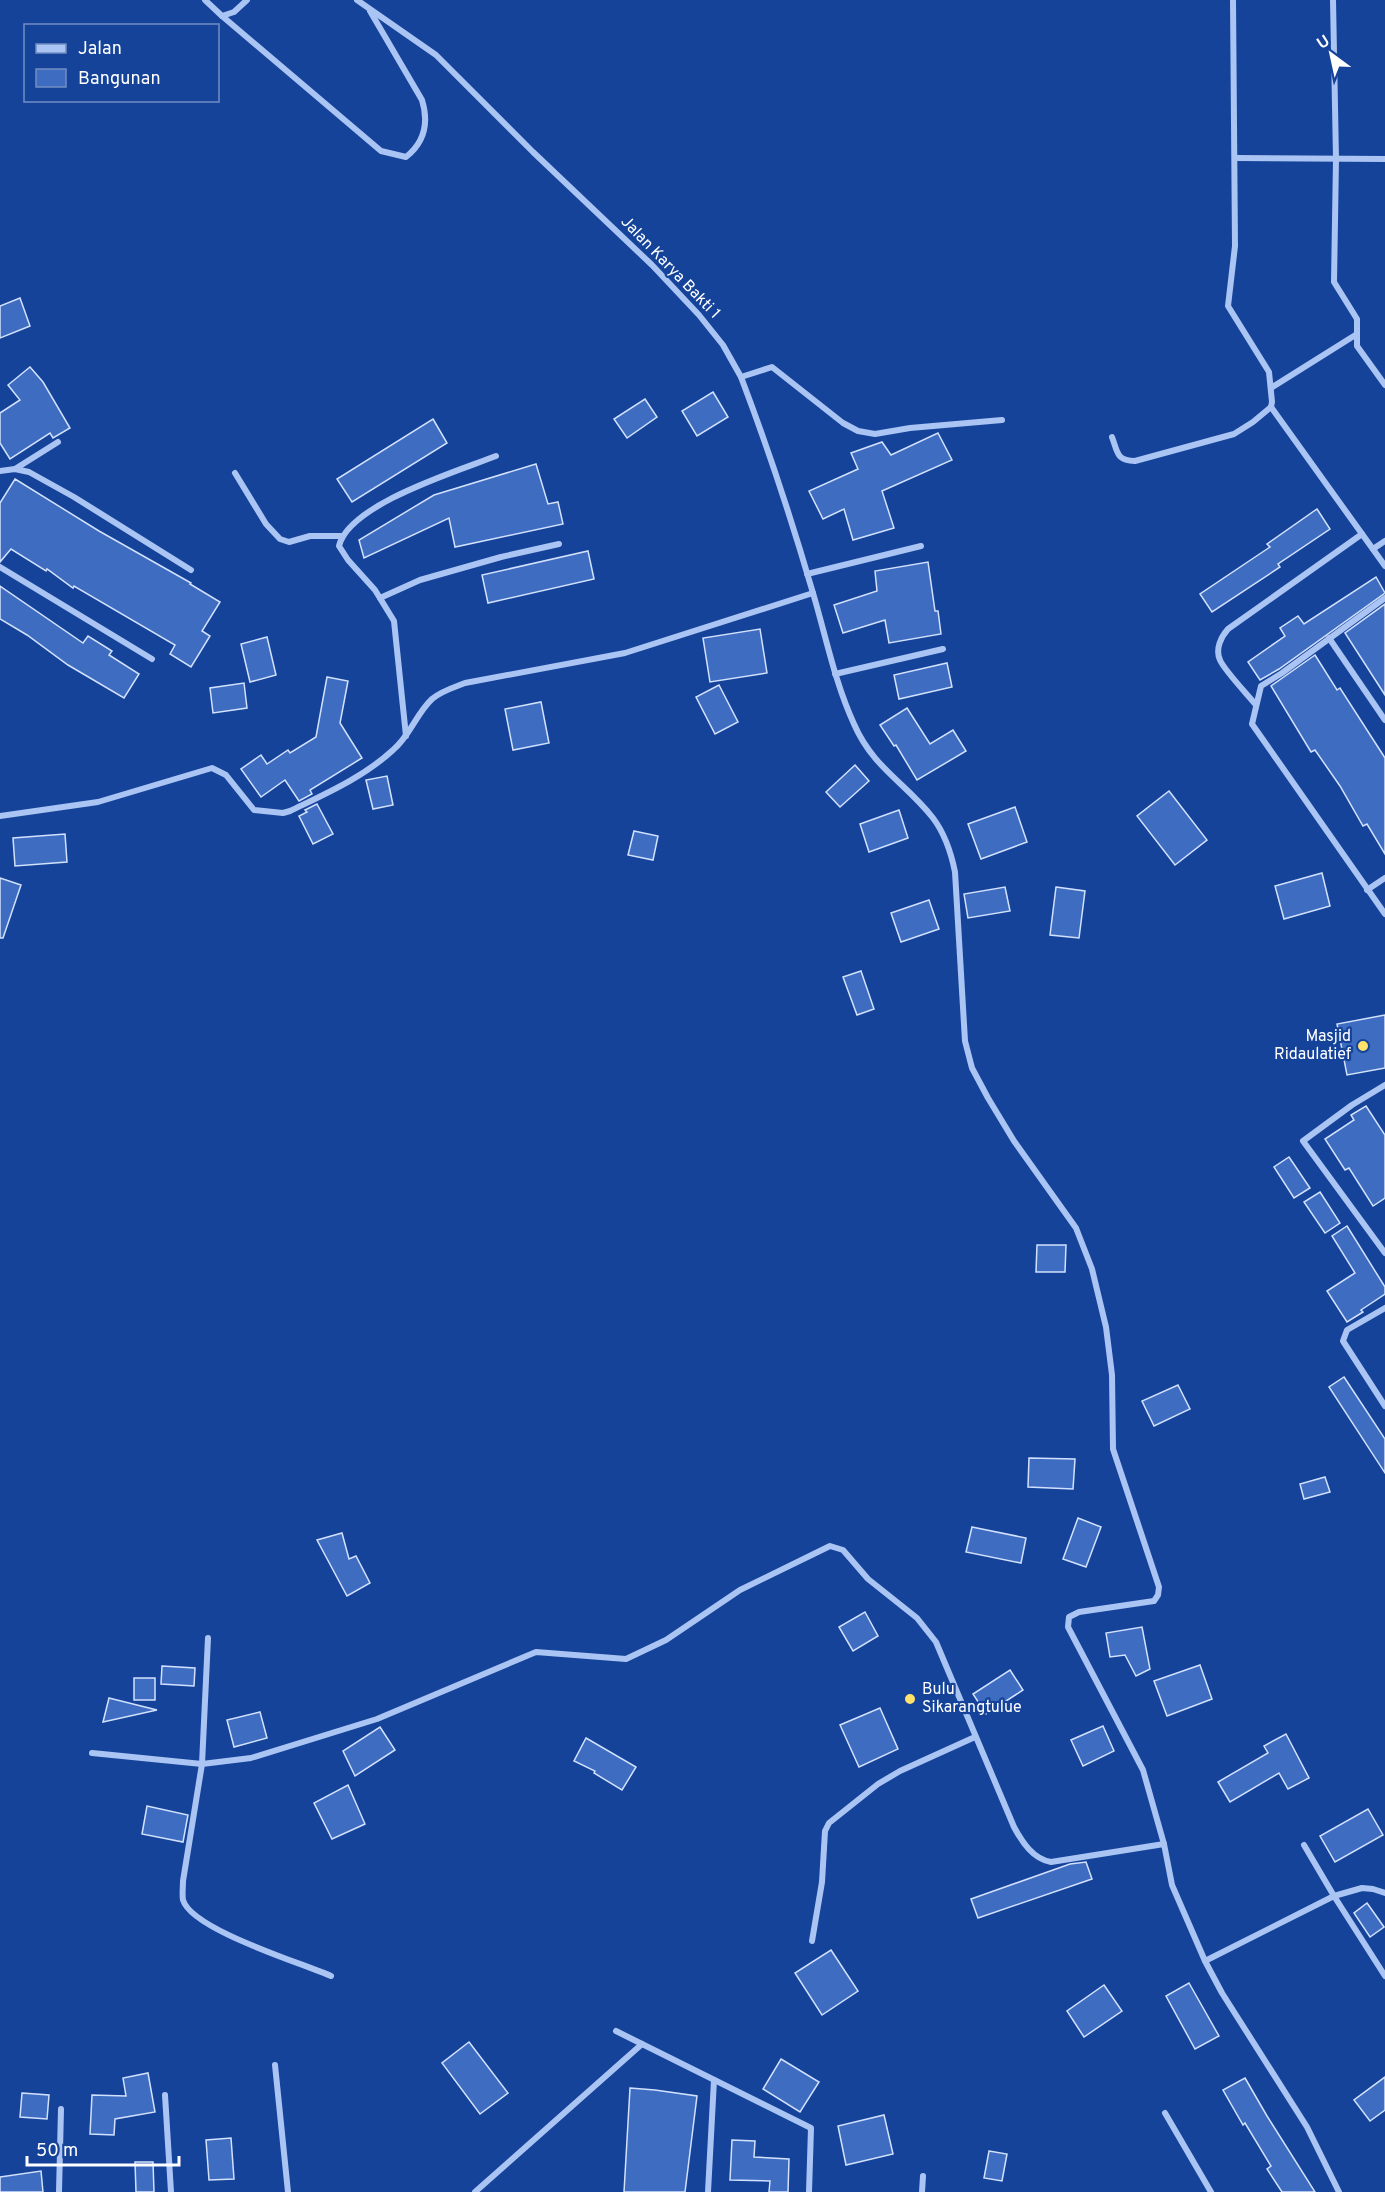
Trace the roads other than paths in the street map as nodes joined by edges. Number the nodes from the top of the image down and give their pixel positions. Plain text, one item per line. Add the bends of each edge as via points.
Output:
1 (204, 0) edge
2 (247, 0) edge
3 (357, 0) edge
4 (1233, 0) edge
5 (1333, 0) edge
6 (369, 10) junction
7 (222, 16) junction
8 (1235, 158) junction
9 (1336, 159) junction
10 (1385, 159) edge
11 (1357, 334) junction
12 (741, 377) junction
13 (1385, 385) edge
14 (1271, 388) junction
15 (1271, 407) junction
16 (1002, 420) dead end
17 (1112, 437) dead end
18 (58, 442) dead end
19 (496, 456) dead end
20 (15, 469) junction
21 (0, 471) edge
22 (235, 472) dead end
23 (1362, 534) junction
24 (342, 536) junction
25 (1385, 541) edge
26 (559, 544) dead end
27 (921, 546) dead end
28 (1373, 549) junction
29 (1385, 566) edge
30 (0, 567) edge
31 (191, 570) dead end
32 (807, 574) junction
33 (813, 593) junction
34 (380, 598) junction
35 (1385, 598) edge
36 (1329, 638) junction
37 (943, 649) dead end
38 (152, 658) dead end
39 (835, 674) junction
40 (1256, 705) junction
41 (1385, 720) edge
42 (406, 736) junction
43 (0, 816) edge
44 (1385, 878) edge
45 (1367, 890) junction
46 (1385, 914) edge
47 (1384, 1087) edge
48 (1385, 1252) edge
49 (1385, 1308) edge
50 (1385, 1406) edge
51 (208, 1638) dead end
52 (975, 1737) junction
53 (92, 1753) dead end
54 (202, 1764) junction
55 (1164, 1844) junction
56 (1304, 1845) dead end
57 (1385, 1893) edge
58 (1334, 1896) junction
59 (812, 1941) dead end
60 (1205, 1961) junction
61 (331, 1976) dead end
62 (1385, 1976) edge
63 (616, 2031) dead end
64 (642, 2044) junction
65 (275, 2065) dead end
66 (714, 2080) junction
67 (165, 2095) dead end
68 (61, 2109) dead end
69 (1165, 2113) dead end
70 (923, 2176) dead end
71 (59, 2192) edge
72 (171, 2192) edge
73 (288, 2192) edge
74 (475, 2192) edge
75 (708, 2192) edge
76 (809, 2192) edge
77 (922, 2192) edge
78 (1210, 2192) edge
79 (1339, 2192) edge

1 - 7 street
2 - 7 street via 234,12
3 - 6 street, Jalan Karya Bakti 1
4 - 8 street
5 - 9 street
6 - 7 street via 426,113 422,140 406,157 381,151
6 - 12 street, Jalan Karya Bakti 1 via 435,55 652,265 723,345
8 - 9 street
8 - 14 street via 1235,246 1228,306 1269,372
9 - 10 street
9 - 11 street via 1334,282 1357,319
11 - 13 street via 1357,346
11 - 14 street
12 - 16 street via 772,367 843,423 875,434
12 - 32 street, Jalan Karya Bakti 1
14 - 15 street
15 - 17 street via 1234,434 1135,461 1119,457
15 - 23 street
18 - 20 street
19 - 24 street via 397,495
20 - 21 street
20 - 31 street via 29,472 74,497
22 - 24 street via 266,524 280,539 289,542 310,536
23 - 28 street
23 - 40 street via 1221,637 1220,659
24 - 34 street via 339,546
25 - 28 street
26 - 34 street via 420,580
27 - 32 street
28 - 29 street
30 - 38 street
32 - 33 street, Jalan Karya Bakti 1
33 - 39 street, Jalan Karya Bakti 1
33 - 42 street via 626,653 465,682 434,697
34 - 42 street via 394,621
35 - 36 street
36 - 40 street via 1261,686
36 - 41 street
37 - 39 street
39 - 55 street, Jalan Karya Bakti 1 via 854,726 871,756 932,817 945,837 955,872 965,1041 972,1068 1014,1141 1076,1228 1092,1269 1106,1327 1113,1449 1160,1587 1154,1601 1079,1612 1069,1617 1068,1627 1143,1770
40 - 45 street via 1252,724
42 - 43 street via 382,760 329,792 283,813 254,810 226,775 212,768 98,802
44 - 45 street
45 - 46 street
47 - 48 street via 1303,1141
49 - 50 street via 1347,1330 1343,1341
51 - 54 street
52 - 54 street via 943,1656 925,1627 868,1579 843,1550 830,1546 740,1590 666,1640 626,1659 536,1652 378,1719 250,1758
52 - 55 street via 1014,1827 1038,1858 1051,1862
52 - 59 street via 900,1771 829,1823
53 - 54 street
54 - 61 street via 183,1900 201,1920 260,1950
55 - 60 street via 1172,1885
56 - 58 street
57 - 58 street via 1362,1888
58 - 60 street
58 - 62 street
60 - 79 street via 1306,2127
63 - 64 street
64 - 66 street
64 - 74 street
65 - 73 street
66 - 75 street
66 - 76 street via 811,2128
67 - 72 street
68 - 71 street
69 - 78 street
70 - 77 street

